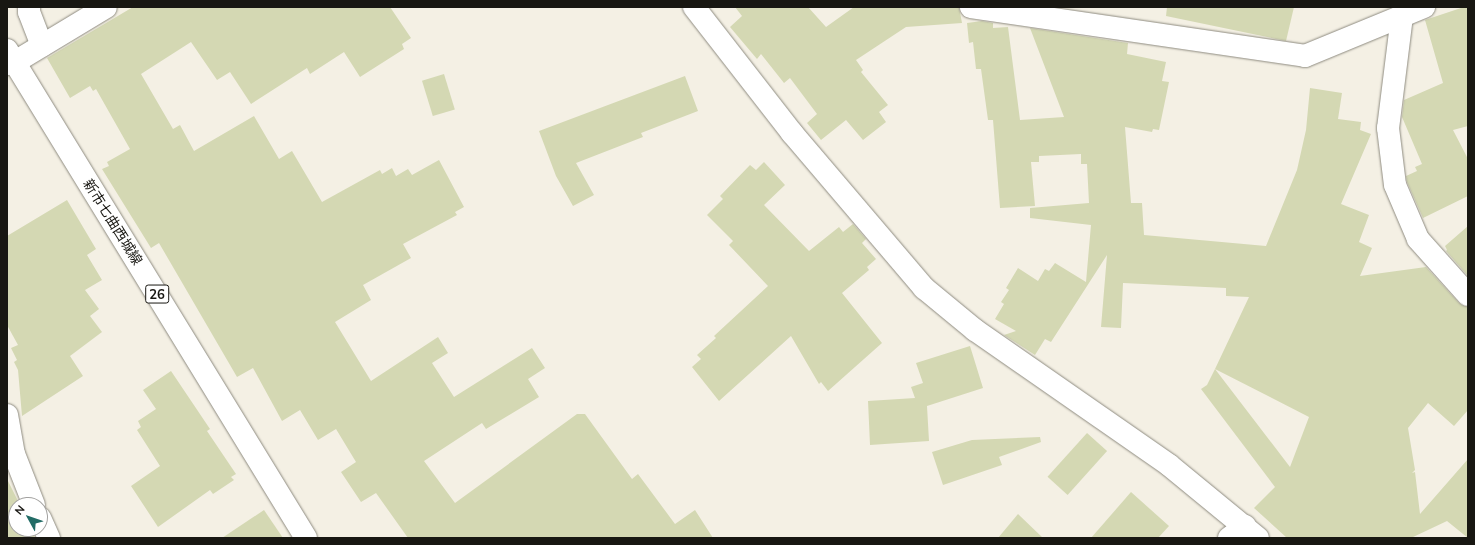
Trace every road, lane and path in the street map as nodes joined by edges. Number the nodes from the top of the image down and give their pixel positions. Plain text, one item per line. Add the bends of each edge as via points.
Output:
1 (29, 7) edge
2 (106, 7) edge
3 (694, 7) edge
4 (971, 7) edge
5 (1424, 7) edge
6 (1402, 16) junction
7 (42, 46) junction
8 (10, 58) edge
9 (1468, 295) edge
10 (7, 415) edge
11 (31, 497) edge
12 (1244, 534) edge
13 (306, 538) edge

1 - 7 street
2 - 7 street
3 - 12 street via 792,133 924,288 975,330 1169,466
4 - 6 street via 1305,56
5 - 6 street
6 - 9 street via 1388,128 1395,185 1418,239
7 - 8 street
8 - 13 street, 新市七曲西城線 / 26
10 - 11 street via 14,454

